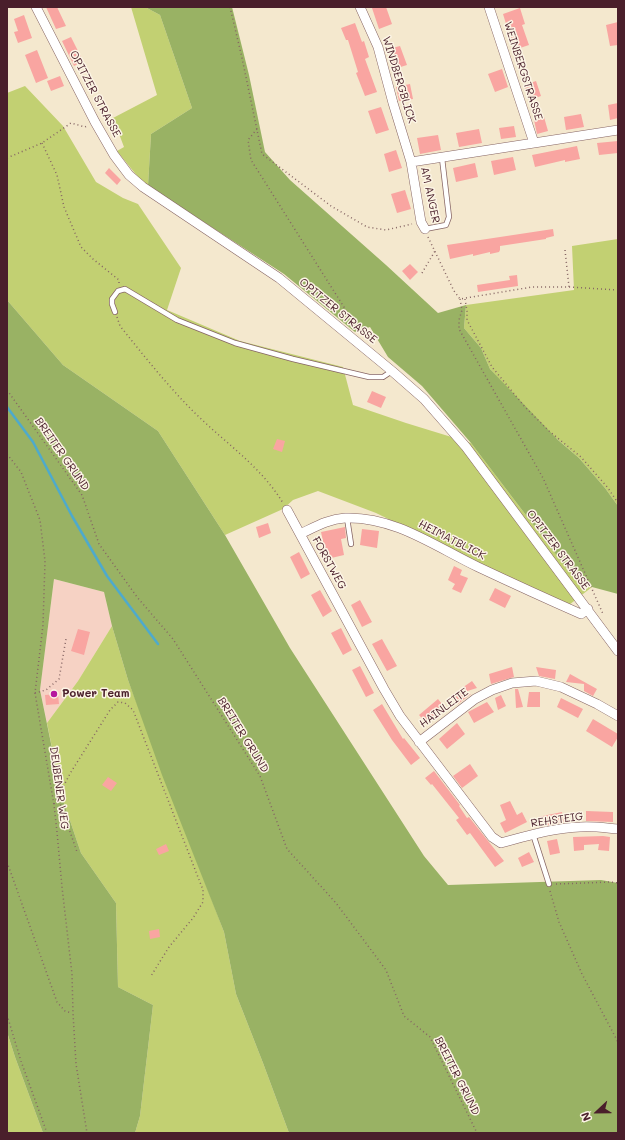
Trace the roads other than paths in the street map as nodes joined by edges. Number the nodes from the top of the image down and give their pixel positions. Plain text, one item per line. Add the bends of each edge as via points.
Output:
1 (36, 7) edge
2 (360, 7) edge
3 (489, 7) edge
4 (618, 130) edge
5 (534, 143) junction
6 (442, 158) junction
7 (411, 162) junction
8 (423, 226) joint
9 (115, 312) road end
10 (392, 371) junction
11 (287, 510) road end
12 (347, 518) junction
13 (300, 534) junction
14 (351, 544) dead end
15 (588, 609) junction
16 (618, 651) edge
17 (618, 716) edge
18 (419, 742) junction
19 (618, 829) edge
20 (533, 834) junction
21 (501, 843) joint
22 (549, 884) road end

1 - 10 street, OPITZER STRASSE via 95,122 129,175 279,278
2 - 7 street, WINDBERGBLICK via 378,47
3 - 5 street, WEINBERGSTRASSE
4 - 5 street, AM ANGER
5 - 6 street, AM ANGER
6 - 7 street, AM ANGER
6 - 8 lane via 450,217 446,225
7 - 8 street, AM ANGER
9 - 10 lane via 112,299 122,289 177,320 235,342 369,377 383,377
10 - 15 street, OPITZER STRASSE via 424,399 466,447
11 - 13 street, FORSTWEG
12 - 13 street, HEIMATBLICK via 324,522
12 - 14 lane
12 - 15 street, HEIMATBLICK via 376,520 410,532 478,567 581,614
13 - 18 street, FORSTWEG via 384,689
15 - 16 street, OPITZER STRASSE
17 - 18 street, HAINLEITE via 561,687 536,681 512,684 475,699
18 - 21 street, FORSTWEG via 492,837
19 - 20 street, REHSTEIG via 582,826
20 - 21 street, REHSTEIG
20 - 22 lane

